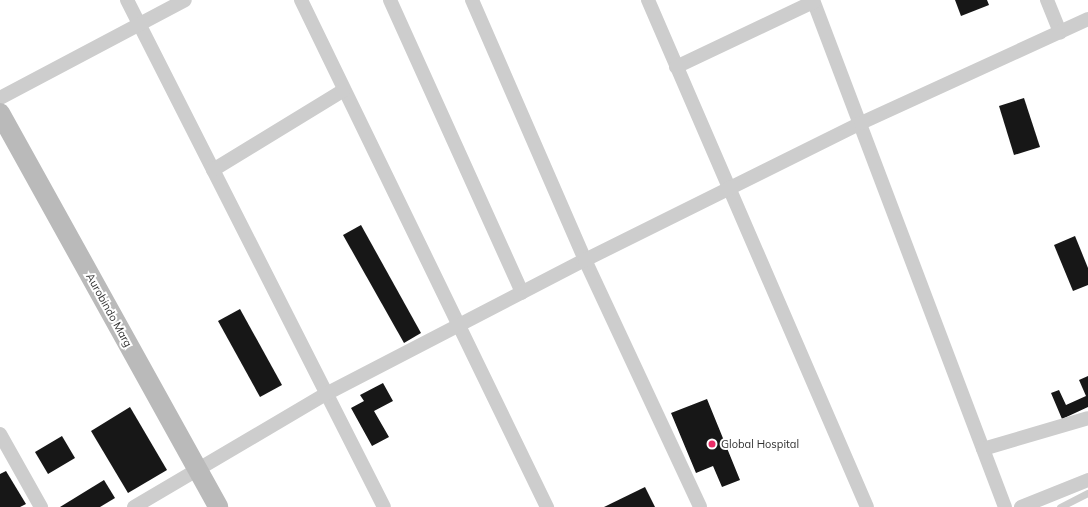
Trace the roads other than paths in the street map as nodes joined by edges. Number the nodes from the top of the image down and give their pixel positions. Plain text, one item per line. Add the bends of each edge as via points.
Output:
1 (127, 0) edge
2 (185, 0) edge
3 (301, 0) edge
4 (390, 0) edge
5 (648, 0) edge
6 (1047, 0) edge
7 (476, 1) edge
8 (813, 1) edge
9 (1088, 19) edge
10 (140, 24) junction
11 (1060, 32) junction
12 (676, 67) junction
13 (344, 90) junction
14 (0, 98) edge
15 (0, 113) edge
16 (861, 123) junction
17 (213, 170) junction
18 (728, 187) junction
19 (585, 260) junction
20 (522, 293) junction
21 (458, 327) junction
22 (326, 394) junction
23 (1088, 418) edge
24 (0, 434) edge
25 (983, 449) junction
26 (198, 470) junction
27 (1088, 480) edge
28 (1088, 493) edge
29 (41, 507) edge
30 (134, 507) edge
31 (218, 507) edge
32 (384, 507) edge
33 (548, 507) edge
34 (700, 507) edge
35 (867, 507) edge
36 (1005, 507) edge
37 (1021, 507) edge
38 (1060, 507) edge

1 - 10 street
2 - 10 street
3 - 13 street
4 - 20 street
5 - 12 street
6 - 11 street
7 - 19 street
8 - 12 street
8 - 16 street
9 - 11 street
10 - 14 street
10 - 17 street
11 - 16 street
12 - 18 street
13 - 17 street
13 - 21 street
15 - 26 street, Aurobindo Marg
16 - 18 street
16 - 25 street
17 - 22 street
18 - 19 street
18 - 35 street
19 - 20 street
19 - 34 street
20 - 21 street
21 - 22 street
21 - 33 street
22 - 26 street
22 - 32 street
23 - 25 street
24 - 29 street
25 - 36 street
26 - 30 street
26 - 31 street, Aurobindo Marg
27 - 37 street
28 - 38 lane

